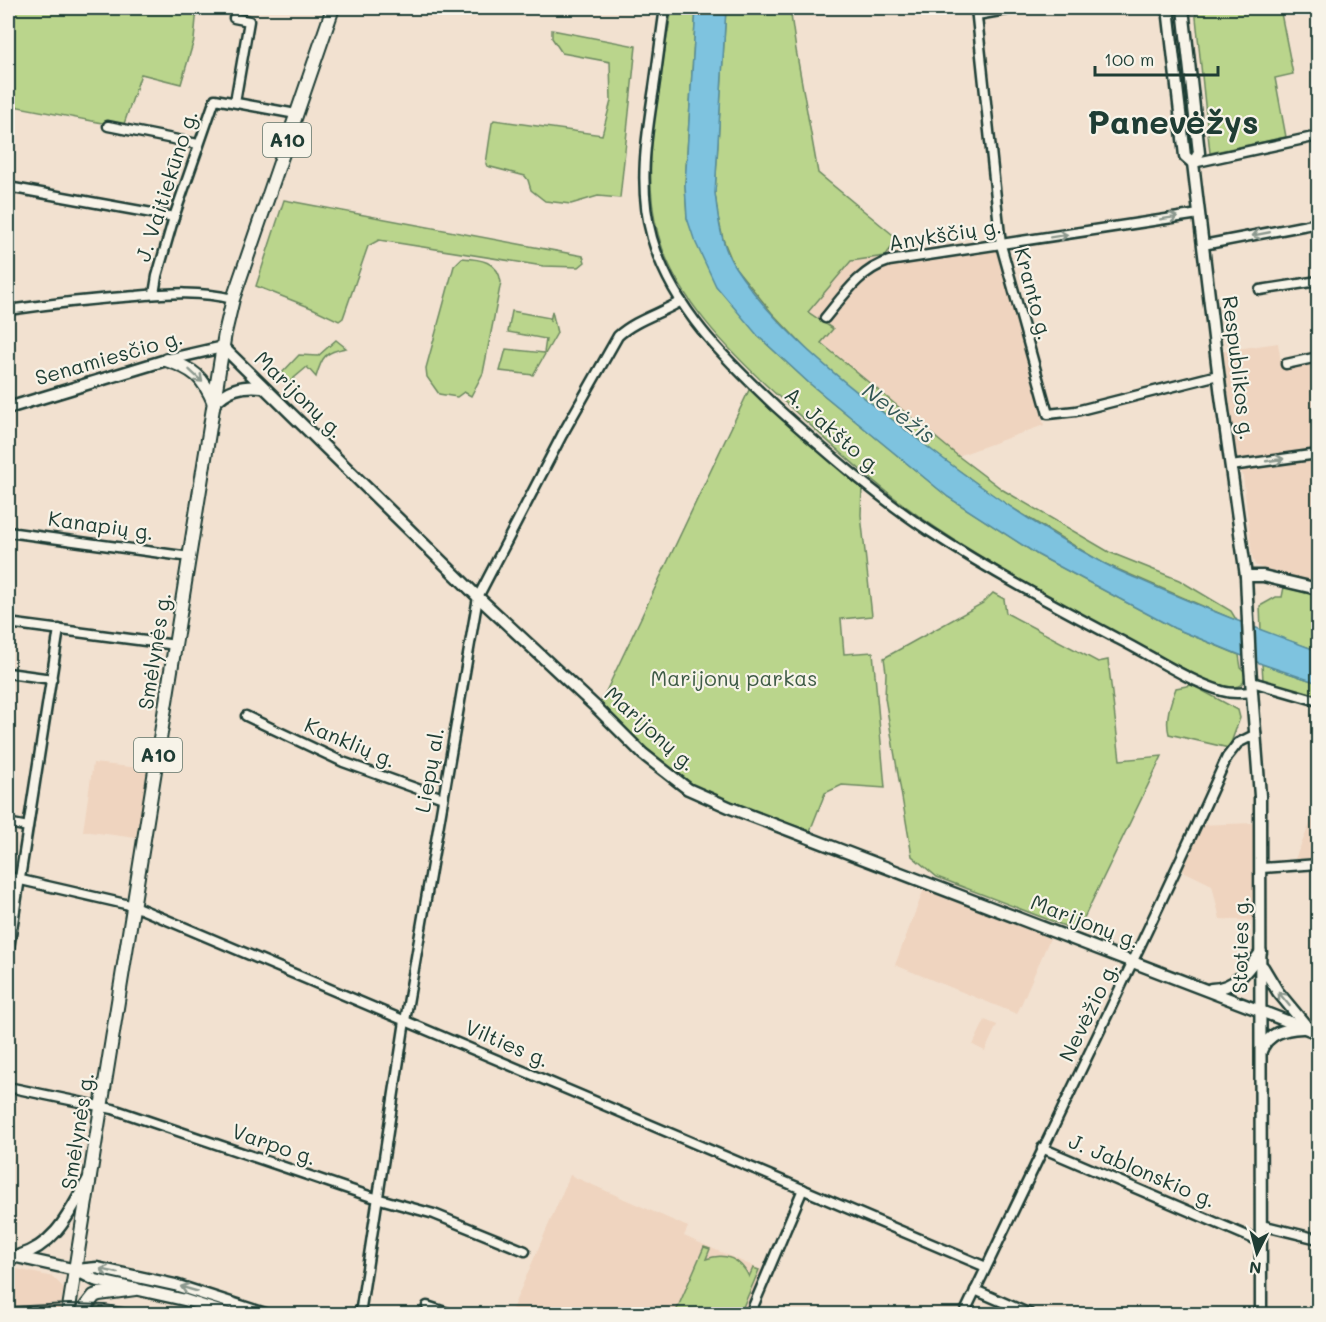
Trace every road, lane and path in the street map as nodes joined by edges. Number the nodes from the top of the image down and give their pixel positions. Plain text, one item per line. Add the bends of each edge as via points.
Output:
1 (333, 8) edge
2 (665, 8) edge
3 (1017, 8) edge
4 (1168, 8) edge
5 (1183, 8) edge
6 (977, 11) edge
7 (234, 18) dead end
8 (235, 102) junction
9 (296, 114) junction
10 (108, 126) dead end
11 (1318, 136) edge
12 (198, 144) junction
13 (1193, 164) junction
14 (8, 187) edge
15 (1199, 214) junction
16 (174, 217) junction
17 (1318, 223) edge
18 (1001, 245) junction
19 (1203, 245) junction
20 (1318, 281) edge
21 (1260, 291) dead end
22 (154, 294) junction
23 (232, 299) junction
24 (681, 301) junction
25 (8, 310) edge
26 (825, 318) dead end
27 (223, 347) junction
28 (1318, 357) edge
29 (166, 360) junction
30 (1286, 364) dead end
31 (1218, 375) junction
32 (262, 387) junction
33 (214, 404) junction
34 (8, 408) edge
35 (1318, 454) edge
36 (1231, 466) junction
37 (8, 532) edge
38 (190, 557) junction
39 (1246, 576) junction
40 (1318, 589) edge
41 (478, 597) junction
42 (8, 623) edge
43 (59, 629) junction
44 (176, 645) junction
45 (8, 673) edge
46 (51, 679) junction
47 (1252, 687) junction
48 (1318, 701) edge
49 (246, 716) dead end
50 (1256, 734) junction
51 (443, 798) junction
52 (8, 823) edge
53 (28, 827) junction
54 (1318, 864) edge
55 (1262, 868) junction
56 (8, 877) edge
57 (20, 879) junction
58 (134, 906) junction
59 (8, 955) edge
60 (1262, 958) junction
61 (1134, 961) junction
62 (1206, 989) junction
63 (1260, 1011) junction
64 (405, 1020) junction
65 (1311, 1031) edge
66 (1260, 1054) junction
67 (8, 1087) edge
68 (102, 1106) junction
69 (1042, 1148) junction
70 (91, 1174) junction
71 (803, 1189) junction
72 (377, 1199) junction
73 (1261, 1225) junction
74 (1318, 1239) edge
75 (1261, 1242) junction
76 (525, 1251) dead end
77 (11, 1256) edge
78 (986, 1267) junction
79 (76, 1270) junction
80 (135, 1289) junction
81 (975, 1290) junction
82 (427, 1306) dead end
83 (68, 1314) edge
84 (80, 1314) edge
85 (229, 1314) edge
86 (265, 1314) edge
87 (360, 1314) edge
88 (451, 1314) edge
89 (750, 1314) edge
90 (964, 1314) edge
91 (1030, 1314) edge
92 (1261, 1314) edge

1 - 9 highway, Smėlynės g. / A10
2 - 24 street, A. Jakšto g. via 645,140 644,188 652,238
3 - 6 street
4 - 13 main road, Respublikos g. via 1185,156
5 - 13 main road, Respublikos g. via 1199,153
6 - 18 street, Kranto g.
7 - 8 street via 249,21
8 - 9 street, J. Vaitiekūno g.
8 - 12 street, J. Vaitiekūno g. via 215,99
9 - 23 highway, Smėlynės g. / A10
10 - 12 street
11 - 13 street
12 - 16 street, J. Vaitiekūno g.
13 - 15 main road, Respublikos g.
14 - 16 street
18 -> 15 street, Anykščių g.
15 - 19 main road, Respublikos g.
16 - 22 street, J. Vaitiekūno g.
17 -> 19 street
18 - 26 street, Anykščių g. via 875,266 853,284
18 - 31 street, Kranto g. via 1048,414 1076,411
19 - 31 main road, Respublikos g.
20 - 21 street
22 - 23 street
22 - 25 street
23 - 27 highway, Smėlynės g. / A10
24 - 41 street, Liepų al. via 618,336
24 - 47 street, A. Jakšto g. via 718,350 752,384 814,441 928,530 1012,582 1198,681 1232,693
27 - 29 main road, Senamiesčio g.
27 - 32 main road, Marijonų g.
27 - 33 highway, Smėlynės g. / A10
28 - 30 street
29 -> 33 highway via 193,371
29 - 34 main road, Senamiesčio g.
31 - 36 main road, Respublikos g.
32 - 33 main road via 238,387
32 - 41 main road, Marijonų g.
33 - 38 highway, Smėlynės g. / A10
36 -> 35 street
36 - 39 main road, Respublikos g.
37 - 38 street, Kanapių g.
38 - 44 highway, Smėlynės g. / A10
39 - 40 main road via 1263,576
39 - 47 main road, Stoties g.
41 - 51 street, Liepų al.
41 - 61 main road, Marijonų g. via 643,754 688,789
42 - 43 street
43 - 44 street
43 - 46 street
44 - 58 highway, Smėlynės g. / A10
45 - 46 street
46 - 53 street
47 - 48 street, A. Jakšto g.
47 - 50 main road, Stoties g.
49 - 51 street, Kanklių g. via 343,762
50 - 55 main road, Stoties g.
50 - 61 street, Nevėžio g. via 1230,752
51 - 64 street, Liepų al.
52 - 53 street
53 - 57 street
54 - 55 street
55 - 60 main road, Stoties g.
56 - 57 street, Vilties g.
57 - 58 street, Vilties g.
57 - 59 street
58 - 64 street, Vilties g.
58 - 68 highway, Smėlynės g. / A10
60 - 62 main road via 1236,982
60 - 63 main road, Stoties g.
65 -> 60 main road via 1278,992
61 - 62 main road, Marijonų g.
61 - 69 street, Nevėžio g.
62 - 63 main road, Marijonų g.
63 - 65 main road, Marijonų g.
63 - 66 main road, Stoties g.
64 - 71 street, Vilties g.
64 - 72 street, Liepų al.
65 - 66 main road via 1289,1029 1276,1033 1265,1042
66 - 73 main road, Stoties g.
67 - 68 street, Varpo g.
68 - 70 highway, Smėlynės g. / A10
68 - 72 street, Varpo g.
69 - 75 street, J. Jablonskio g.
69 - 78 street, Nevėžio g.
70 - 77 main road via 50,1238 38,1249
70 - 79 highway, Smėlynės g. / A10
71 - 78 street, Vilties g.
71 - 89 street
72 - 76 street, Varpo g. via 434,1214
72 - 87 street, Liepų al.
73 - 74 street
73 - 75 main road, Stoties g.
75 - 92 main road, Stoties g.
77 - 79 main road
78 - 81 street, Nevėžio g.
79 - 80 main road via 95,1280
79 - 83 highway, Smėlynės g. / A10
86 -> 79 main road via 175,1285 97,1268
80 - 84 highway via 94,1296
80 - 85 main road
81 - 90 street, Nevėžio g.
81 - 91 street
82 - 88 street

